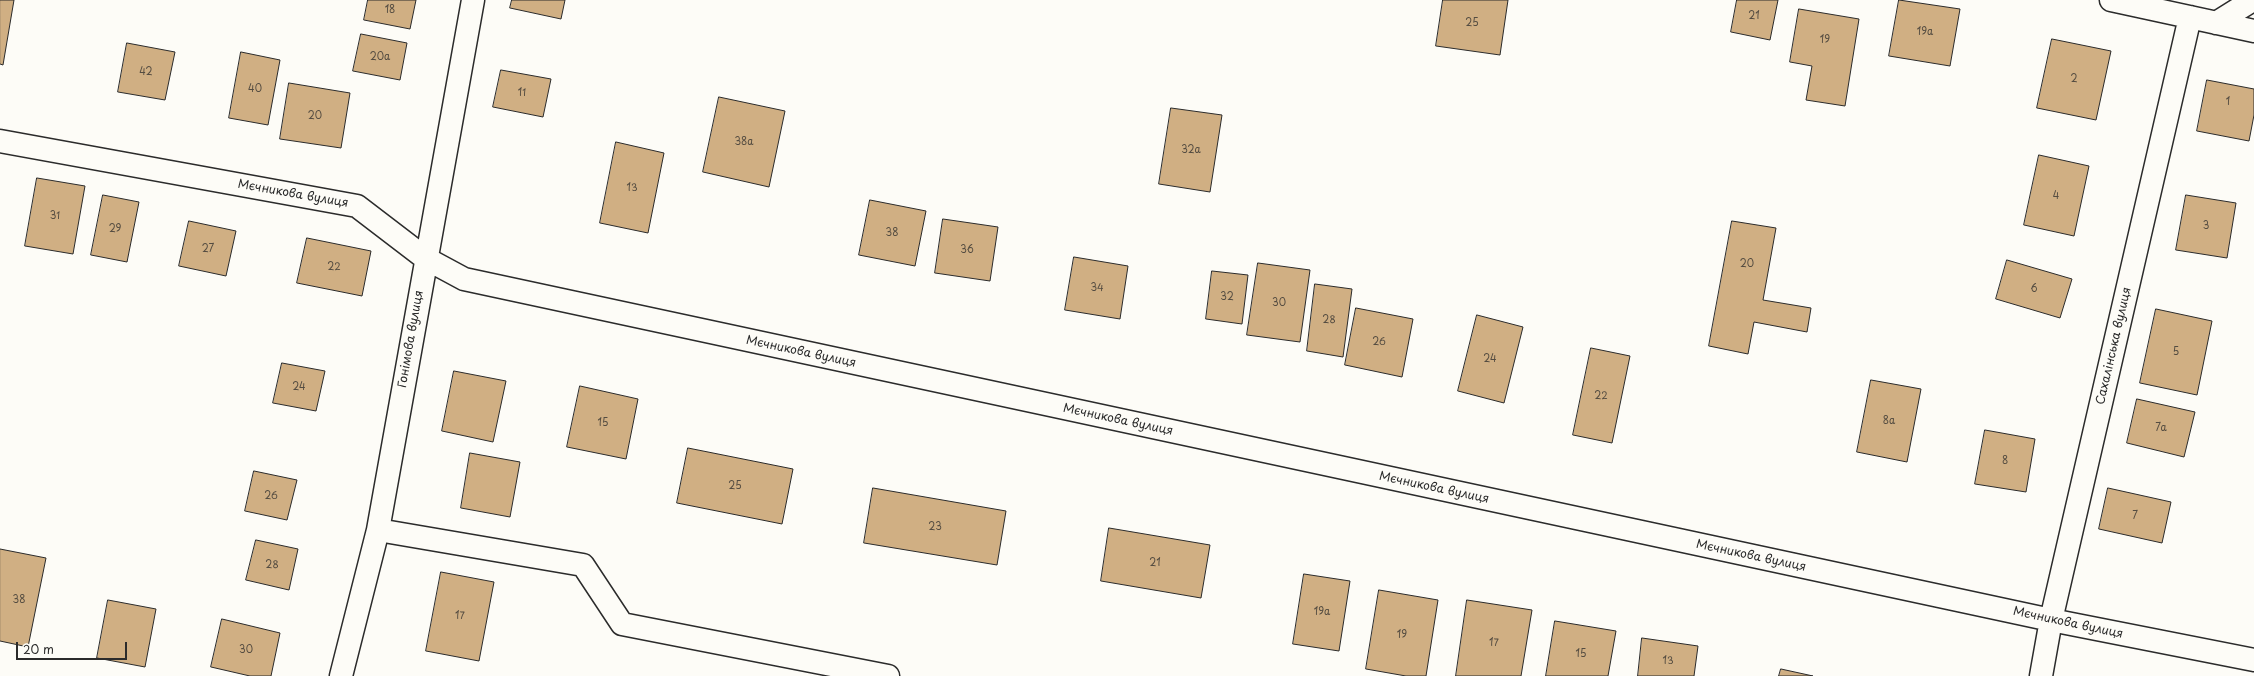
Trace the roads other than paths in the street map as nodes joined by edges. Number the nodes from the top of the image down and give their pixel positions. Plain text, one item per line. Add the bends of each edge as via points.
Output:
1 (473, 0) edge
2 (2110, 0) edge
3 (2253, 0) edge
4 (2190, 17) junction
5 (2216, 23) junction
6 (2254, 31) edge
7 (0, 141) edge
8 (425, 258) junction
9 (378, 530) junction
10 (2051, 620) junction
11 (2254, 660) edge
12 (341, 676) edge
13 (888, 676) edge
14 (2040, 676) edge

1 - 8 street, Гонімова вулиця
2 - 4 street
3 - 5 street
4 - 5 street
4 - 10 street, Сахалінська вулиця
5 - 6 street
7 - 8 street, Мєчникова вулиця via 357,206
8 - 9 street, Гонімова вулиця
8 - 10 street, Мєчникова вулиця via 464,280
9 - 12 street, Гонімова вулиця
9 - 13 street via 583,565 622,624
10 - 11 street, Мєчникова вулиця
10 - 14 street, Сахалінська вулиця

